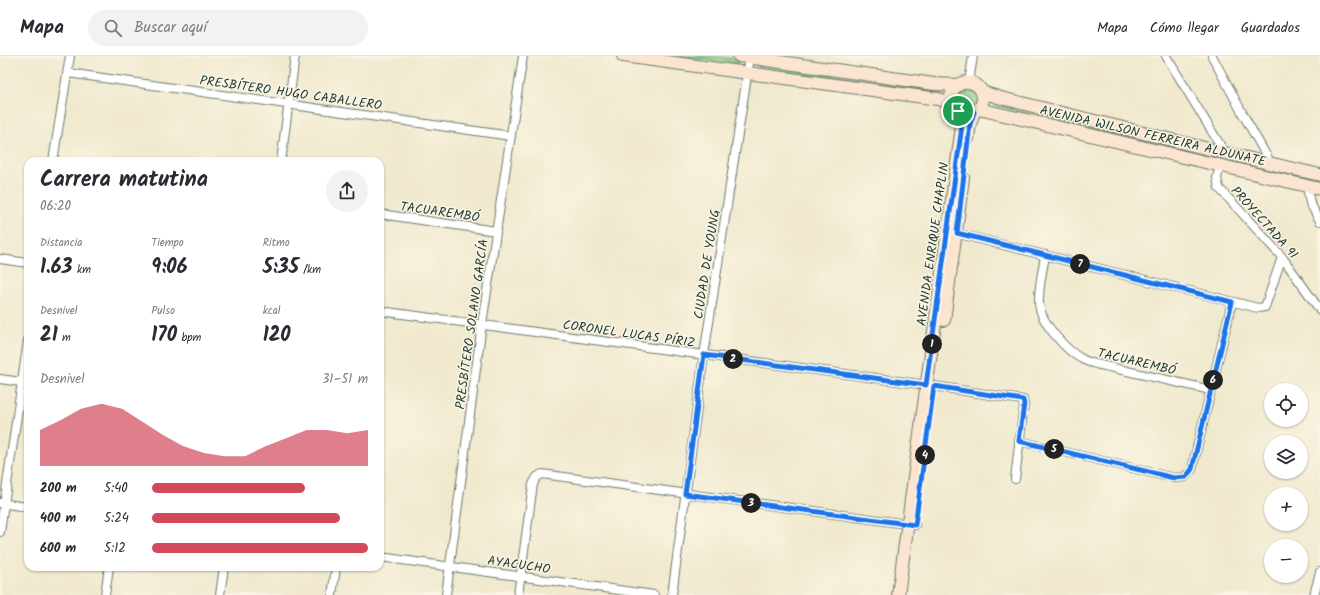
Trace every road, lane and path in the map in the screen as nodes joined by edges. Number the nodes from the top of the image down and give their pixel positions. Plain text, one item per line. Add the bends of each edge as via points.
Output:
1 (70, 56) edge
2 (296, 56) edge
3 (523, 56) edge
4 (623, 56) edge
5 (746, 56) edge
6 (973, 56) edge
7 (1166, 56) edge
8 (1212, 56) edge
9 (748, 72) junction
10 (68, 73) junction
11 (964, 83) junction
12 (982, 92) junction
13 (289, 104) junction
14 (955, 107) junction
15 (976, 110) junction
16 (511, 136) junction
17 (1225, 153) junction
18 (54, 157) edge
19 (282, 157) edge
20 (1270, 162) junction
21 (1220, 166) junction
22 (1320, 175) edge
23 (1307, 186) junction
24 (1320, 189) edge
25 (384, 215) edge
26 (1320, 221) edge
27 (496, 231) junction
28 (952, 233) junction
29 (1045, 255) junction
30 (1282, 257) junction
31 (0, 259) edge
32 (24, 262) edge
33 (1232, 302) junction
34 (1320, 310) edge
35 (384, 312) edge
36 (482, 324) junction
37 (704, 355) junction
38 (0, 379) edge
39 (24, 383) edge
40 (930, 386) junction
41 (24, 388) edge
42 (1211, 390) junction
43 (1019, 441) junction
44 (1015, 478) dead end
45 (685, 494) junction
46 (2, 503) edge
47 (24, 506) edge
48 (911, 525) junction
49 (0, 532) edge
50 (384, 558) edge
51 (450, 566) junction
52 (109, 571) edge
53 (223, 571) edge
54 (335, 571) edge
55 (1320, 572) edge
56 (520, 576) junction
57 (106, 595) edge
58 (220, 595) edge
59 (332, 595) edge
60 (446, 595) edge
61 (518, 595) edge
62 (654, 595) edge
63 (672, 595) edge
64 (898, 595) edge
65 (906, 595) edge
66 (1314, 595) edge

1 - 10 street
2 - 13 street
3 - 16 street, PRESBÍTERO SOLANO GARCÍA
4 - 9 street
5 - 9 street, CIUDAD DE YOUNG
5 - 11 street via 934,84
6 - 11 street
7 - 17 street
8 - 20 street
9 - 14 street via 938,100
9 - 37 street, CIUDAD DE YOUNG
10 - 13 street, PRESBÍTERO HUGO CABALLERO
10 - 18 street
11 - 12 street via 977,86
11 - 14 street via 952,92
12 - 15 street via 983,101
12 - 17 street, AVENIDA WILSON FERREIRA ALDUNATE
13 - 16 street, PRESBÍTERO HUGO CABALLERO
13 - 19 street
14 - 15 street via 966,114
14 - 28 street, AVENIDA ENRIQUE CHAPLIN via 962,122
15 - 21 street, AVENIDA WILSON FERREIRA ALDUNATE
15 - 28 street, AVENIDA ENRIQUE CHAPLIN via 970,124
16 - 27 street, PRESBÍTERO SOLANO GARCÍA
17 - 20 street, AVENIDA WILSON FERREIRA ALDUNATE
20 - 22 street, AVENIDA WILSON FERREIRA ALDUNATE
21 - 23 street, AVENIDA WILSON FERREIRA ALDUNATE
21 - 30 street, PROYECTADA 91 via 1217,178 1224,196
23 - 24 street, AVENIDA WILSON FERREIRA ALDUNATE
23 - 26 street via 1310,203
25 - 27 street, TACUAREMBÓ
27 - 36 street, PRESBÍTERO SOLANO GARCÍA
28 - 29 street
28 - 40 street, AVENIDA ENRIQUE CHAPLIN
29 - 33 street
29 - 42 street, TACUAREMBÓ via 1041,312 1060,341 1076,355 1096,364
30 - 33 street via 1265,307 1258,308
30 - 34 street, PROYECTADA 91
31 - 32 street
33 - 42 street
35 - 36 street, CORONEL LUCAS PÍRIZ
36 - 37 street, CORONEL LUCAS PÍRIZ
36 - 51 street, PRESBÍTERO SOLANO GARCÍA
37 - 40 street, CORONEL LUCAS PÍRIZ
37 - 45 street, CIUDAD DE YOUNG
38 - 39 street
40 - 43 street, CORONEL LUCAS PÍRIZ via 1023,400
40 - 48 street, AVENIDA ENRIQUE CHAPLIN
41 - 46 street
42 - 43 street via 1192,469 1186,477 1174,478
43 - 44 street, CORONEL LUCAS PÍRIZ
45 - 48 street
45 - 56 street via 542,474 533,484
45 - 63 street, CIUDAD DE YOUNG
46 - 47 street
46 - 49 street
48 - 64 street, AVENIDA ENRIQUE CHAPLIN
48 - 65 street, AVENIDA ENRIQUE CHAPLIN
50 - 51 street, AYACUCHO
51 - 56 street, AYACUCHO
51 - 60 street, PRESBÍTERO SOLANO GARCÍA
52 - 57 street
53 - 58 street
54 - 59 street
55 - 66 street
56 - 61 street
56 - 62 street, AYACUCHO

